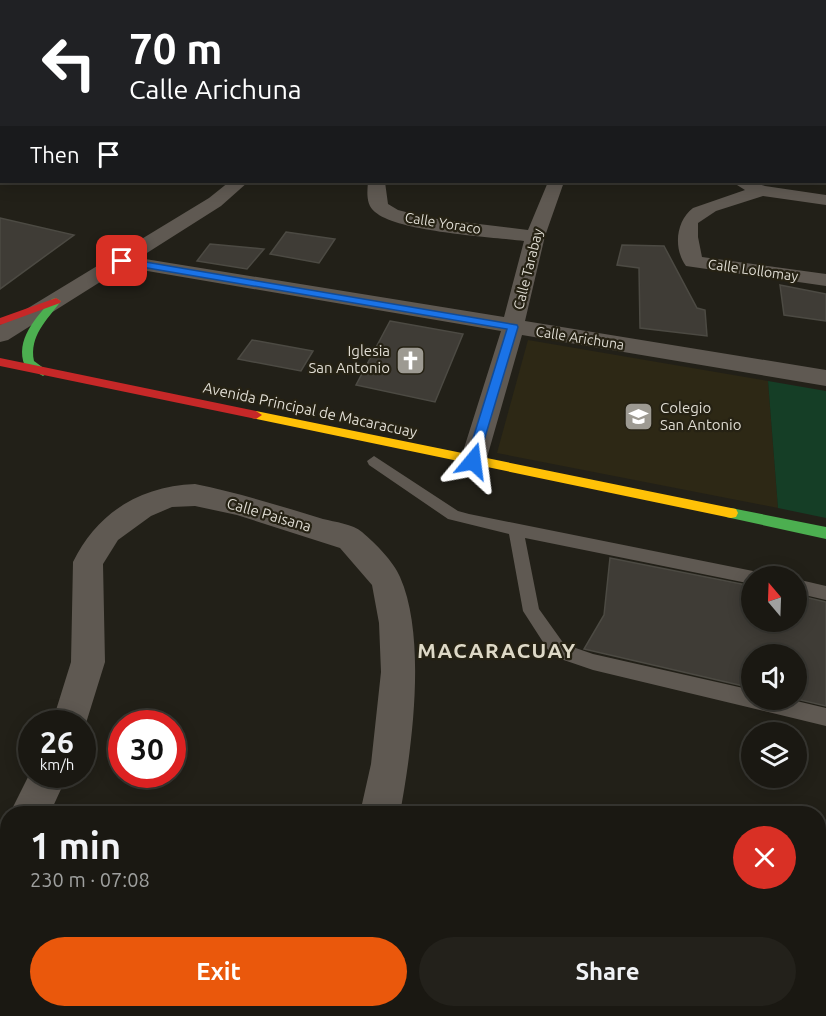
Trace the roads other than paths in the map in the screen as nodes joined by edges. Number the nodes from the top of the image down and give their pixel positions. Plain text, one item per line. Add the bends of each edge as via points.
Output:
1 (238, 183) edge
2 (377, 183) edge
3 (556, 183) edge
4 (742, 183) edge
5 (762, 191) junction
6 (826, 200) edge
7 (535, 236) junction
8 (122, 261) junction
9 (826, 280) edge
10 (56, 301) junction
11 (0, 322) edge
12 (513, 327) junction
13 (0, 335) edge
14 (0, 362) edge
15 (43, 372) junction
16 (826, 378) edge
17 (368, 460) joint
18 (473, 461) junction
19 (408, 467) dead end
20 (516, 529) junction
21 (826, 533) edge
22 (741, 575) edge
23 (807, 588) edge
24 (826, 592) edge
25 (74, 710) edge
26 (826, 717) edge
27 (42, 788) edge
28 (33, 806) edge
29 (381, 806) edge

1 - 8 street via 215,202
2 - 7 street, Calle Yoraco via 377,202 391,214 423,222
3 - 7 street, Calle Tarabay
4 - 5 street
5 - 6 street
5 - 9 street, Calle Lollomay via 693,216 688,230 693,262
7 - 12 street, Calle Tarabay
8 - 10 street
8 - 12 street, Calle Arichuna
10 - 11 street
10 - 13 street
10 - 15 street via 26,349 29,363
12 - 16 street, Calle Arichuna
12 - 18 street, Calle Tarabay
14 - 15 street, Avenida Principal de Macaracuay
15 - 18 street, Avenida Principal de Macaracuay
17 - 19 street
17 - 20 lane via 453,515
18 - 21 street, Avenida Principal de Macaracuay
20 - 22 lane
20 - 26 lane via 531,611 558,650 593,662
23 - 24 lane
25 - 29 street, Calle Paisana via 88,662 88,562 108,532 141,508 170,495 195,495 350,539 386,580 395,623 398,672 390,764
27 - 28 street

